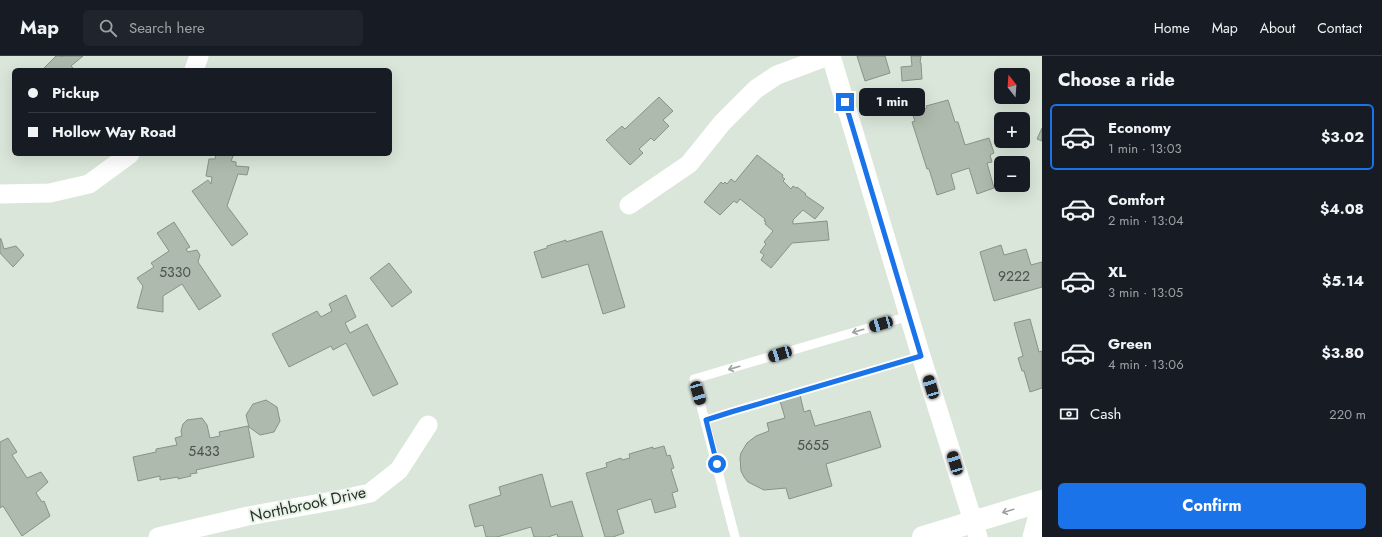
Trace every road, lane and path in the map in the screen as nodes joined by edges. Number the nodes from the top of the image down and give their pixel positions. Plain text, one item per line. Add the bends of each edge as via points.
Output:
1 (199, 56) edge
2 (830, 56) edge
3 (195, 68) edge
4 (127, 156) edge
5 (0, 194) edge
6 (629, 204) dead end
7 (909, 316) junction
8 (921, 356) junction
9 (706, 420) junction
10 (428, 425) dead end
11 (1042, 501) edge
12 (976, 529) edge
13 (158, 537) edge
14 (735, 537) edge
15 (923, 537) edge
16 (1032, 537) edge

1 - 3 street
2 - 6 street via 777,75 756,89 722,123 689,164
2 - 7 street
4 - 5 street via 89,184 50,193
7 - 8 street
7 -> 9 lane via 694,379
8 - 9 lane
8 - 12 street
9 - 14 lane
10 - 13 street, Northbrook Drive via 399,470 370,492
11 -> 12 main road
11 - 16 street
12 - 15 main road

